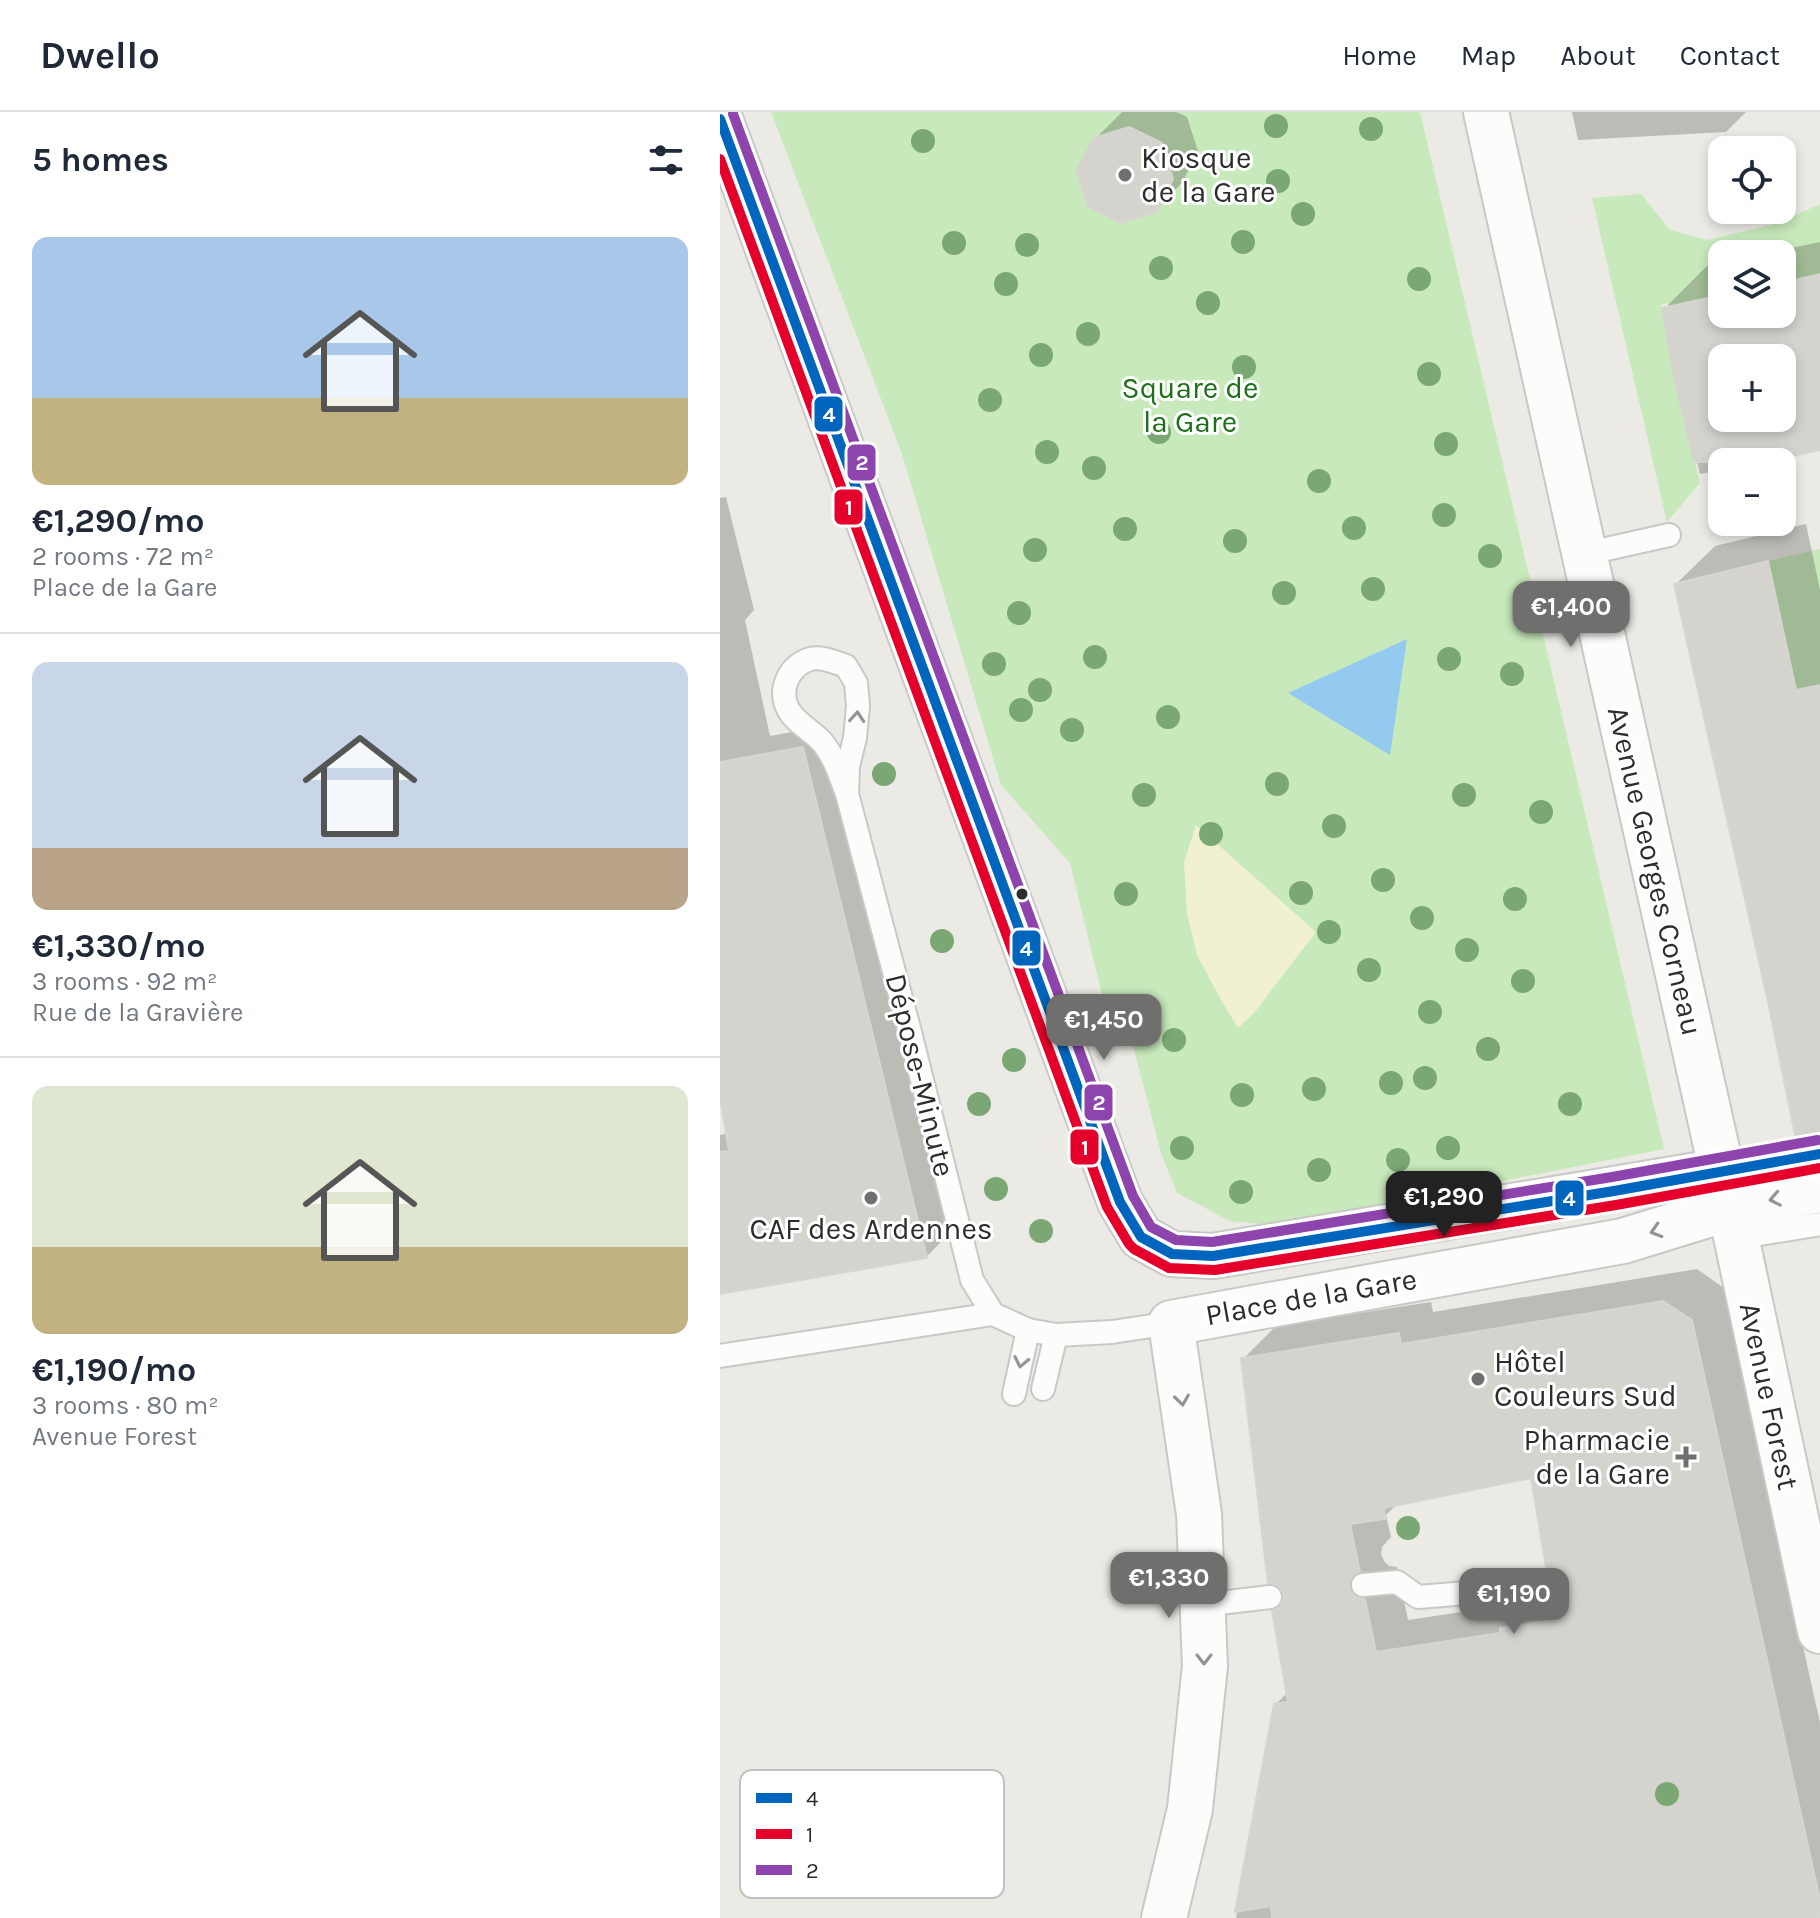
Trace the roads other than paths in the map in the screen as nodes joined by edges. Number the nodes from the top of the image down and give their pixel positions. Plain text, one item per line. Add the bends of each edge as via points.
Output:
1 (1486, 112) edge
2 (720, 119) edge
3 (1669, 535) dead end
4 (1584, 554) junction
5 (847, 794) junction
6 (1820, 1154) edge
7 (1820, 1190) edge
8 (1729, 1205) junction
9 (1820, 1224) edge
10 (993, 1314) junction
11 (1171, 1323) junction
12 (1028, 1330) junction
13 (1056, 1335) junction
14 (720, 1356) edge
15 (1043, 1389) dead end
16 (1014, 1394) dead end
17 (1363, 1585) dead end
18 (1504, 1590) dead end
19 (1270, 1597) dead end
20 (1203, 1605) junction
21 (1820, 1631) edge
22 (1164, 1918) edge

1 - 4 street, Avenue Georges Corneau
2 - 8 street, Place de la Gare via 1120,1202 1141,1237 1172,1254 1213,1256 1614,1191
3 - 4 lane
4 - 8 street, Avenue Georges Corneau
5 -> 5 lane, Dépose-Minute via 856,683 846,666 812,659 786,679 784,695 788,709 835,761
5 - 10 lane, Dépose-Minute via 972,1280
6 - 8 lane
7 -> 8 street
8 - 9 lane
8 -> 11 street, Place de la Gare via 1623,1241
8 - 21 street, Avenue Forest
10 - 12 lane
10 - 14 lane
11 - 13 lane
11 -> 20 street via 1199,1514
12 - 13 lane
12 -> 16 lane
13 - 15 lane
17 - 18 lane via 1397,1582 1418,1597
19 - 20 lane
20 -> 22 street via 1205,1666 1190,1809

